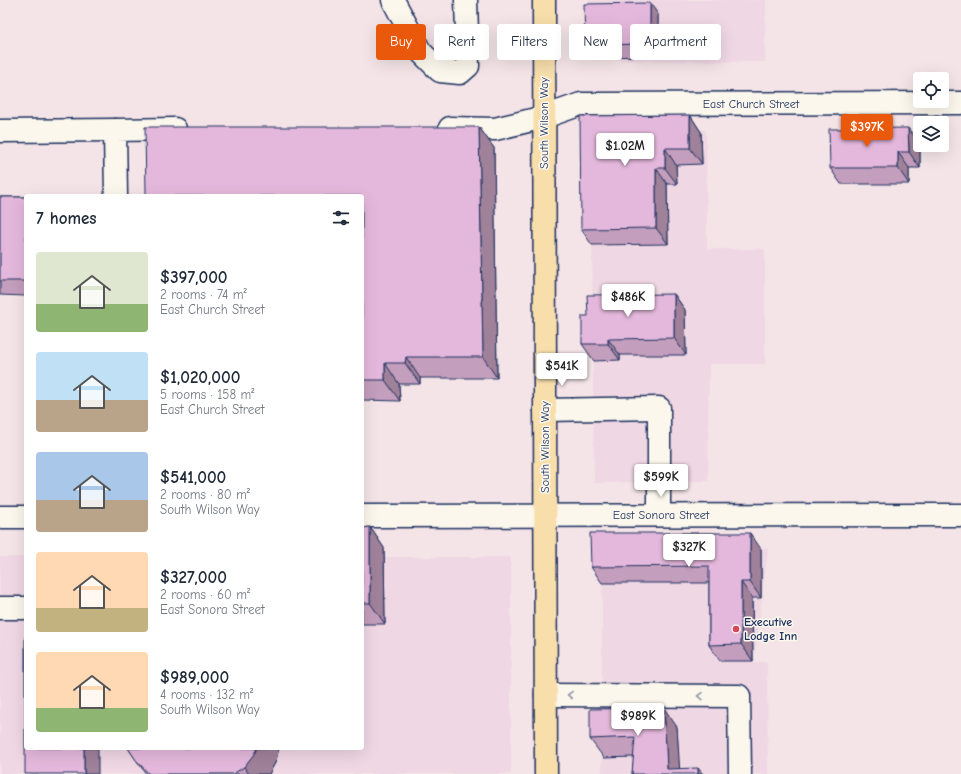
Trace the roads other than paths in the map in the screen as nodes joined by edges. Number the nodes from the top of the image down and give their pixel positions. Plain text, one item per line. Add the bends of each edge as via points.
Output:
1 (393, 0) edge
2 (466, 0) edge
3 (544, 0) edge
4 (961, 103) edge
5 (544, 116) junction
6 (432, 128) edge
7 (194, 129) edge
8 (115, 130) junction
9 (0, 131) edge
10 (116, 194) edge
11 (545, 410) junction
12 (546, 515) junction
13 (659, 515) junction
14 (961, 515) edge
15 (24, 516) edge
16 (364, 516) edge
17 (0, 517) edge
18 (0, 608) edge
19 (24, 608) edge
20 (546, 695) junction
21 (546, 774) edge
22 (740, 774) edge

1 - 2 street via 420,51 440,71 460,73 468,66
3 - 5 main road, South Wilson Way
4 - 5 street, East Church Street via 581,104
5 - 6 street, East Church Street via 495,129
5 - 11 main road, South Wilson Way
7 - 8 street
8 - 9 street
8 - 10 street
11 - 12 main road, South Wilson Way
11 - 13 street via 659,408
12 - 13 street, East Sonora Street
12 - 16 street, East Sonora Street
12 - 20 main road, South Wilson Way
13 - 14 street, East Sonora Street
15 - 17 street
18 - 19 street
20 - 21 main road, South Wilson Way
22 -> 20 street via 739,696

